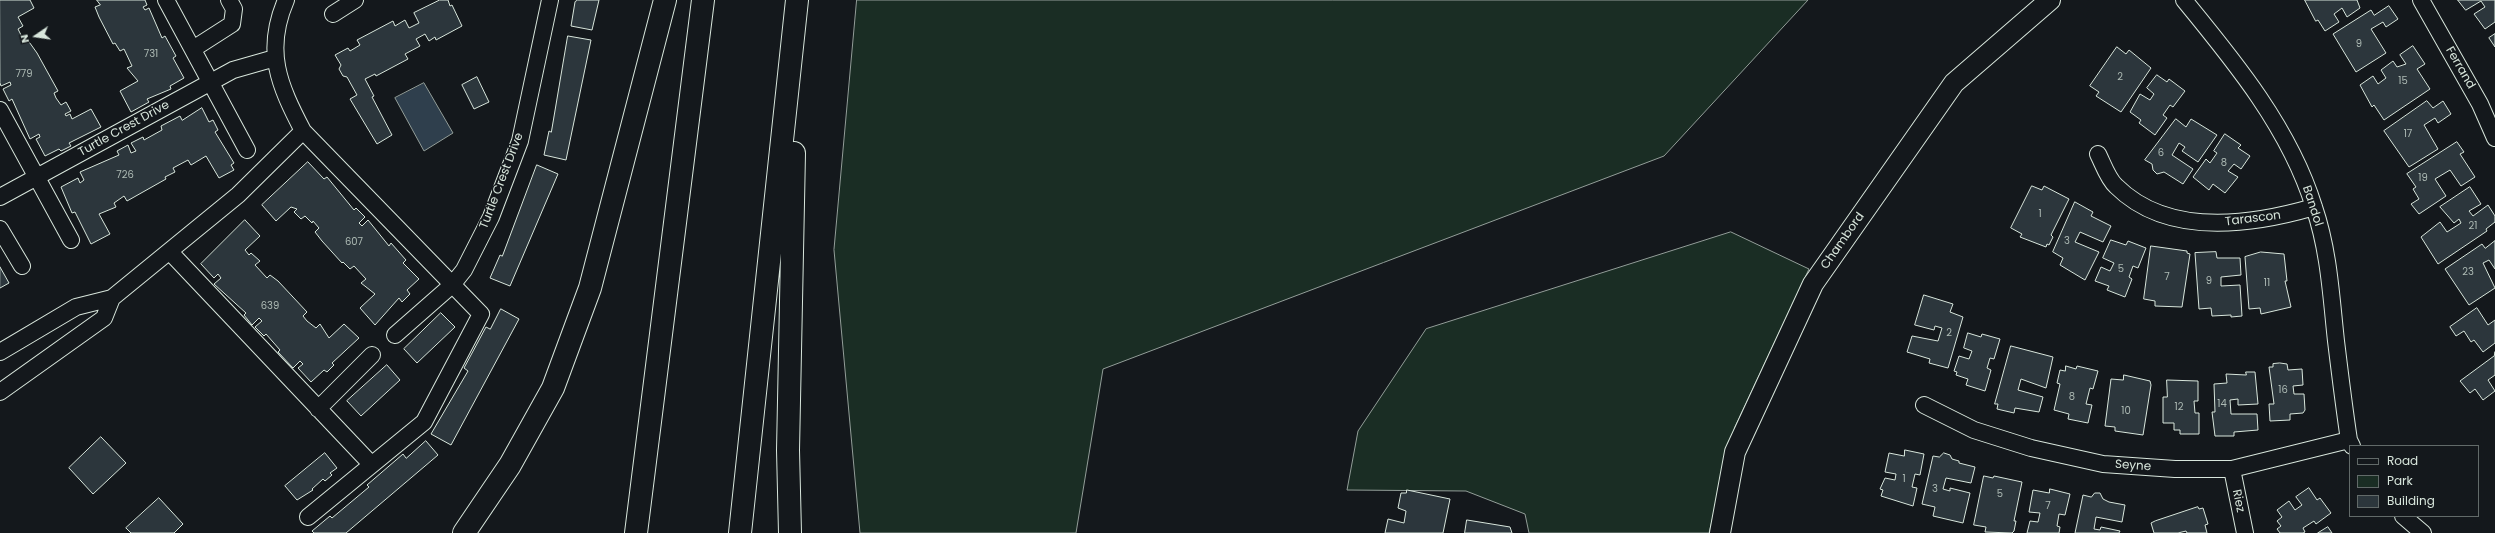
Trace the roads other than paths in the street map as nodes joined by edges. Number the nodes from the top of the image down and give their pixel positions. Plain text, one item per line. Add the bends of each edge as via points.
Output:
1 (166, 0) edge
2 (229, 0) edge
3 (286, 0) edge
4 (355, 0) edge
5 (550, 0) edge
6 (665, 0) edge
7 (703, 0) edge
8 (2050, 0) edge
9 (2184, 0) edge
10 (2421, 0) edge
11 (797, 2) edge
12 (333, 14) dead end
13 (193, 49) junction
14 (275, 58) junction
15 (211, 81) junction
16 (0, 110) edge
17 (303, 131) junction
18 (2495, 138) edge
19 (247, 150) dead end
20 (2098, 154) dead end
21 (37, 176) junction
22 (0, 197) edge
23 (2314, 207) junction
24 (0, 229) edge
25 (71, 240) dead end
26 (170, 252) junction
27 (22, 266) dead end
28 (452, 285) junction
29 (112, 298) junction
30 (395, 336) dead end
31 (0, 352) edge
32 (372, 355) dead end
33 (0, 392) edge
34 (1924, 405) dead end
35 (318, 409) junction
36 (2351, 443) edge
37 (371, 464) junction
38 (2232, 469) junction
39 (308, 517) dead end
40 (2404, 517) edge
41 (464, 533) edge
42 (636, 533) edge
43 (740, 533) edge
44 (790, 533) edge
45 (1720, 533) edge
46 (2245, 533) edge
47 (2423, 533) edge

1 - 13 street
2 - 13 street via 234,9 232,24
3 - 14 street via 278,20
4 - 12 street
5 - 28 street, Turtle Crest Drive via 520,141 491,217 464,270
6 - 41 highway via 590,288 561,367 553,388 510,465
7 - 42 highway
8 - 45 street, Chambord via 1954,82 1813,284 1735,452
9 - 23 street, Bandol via 2272,117 2300,170
10 - 18 street, Ferrand via 2480,104
11 - 43 highway
11 - 44 highway via 788,450
13 - 15 street
14 - 15 street, Turtle Crest Drive via 233,70
14 - 17 street via 283,93
15 - 19 street
15 - 21 street, Turtle Crest Drive
16 - 21 street
17 - 26 street via 238,195
17 - 28 street
20 - 23 street, Tarascon via 2115,186 2144,207 2185,221 2230,224 2276,218
21 - 22 street, Turtle Crest Drive
21 - 25 street
23 - 36 street, Bandol via 2330,268 2336,340
24 - 27 street
26 - 29 street
26 - 35 street
28 - 30 street, Turtle Crest Drive
28 - 37 street via 481,314 424,422
29 - 31 street via 76,307
29 - 33 street via 104,318
32 - 35 street
34 - 38 street, Seyne via 1974,430 2031,448 2103,464 2175,469
35 - 37 street
36 - 38 street, Seyne
37 - 39 street
38 - 46 street, Riez
40 - 47 street

